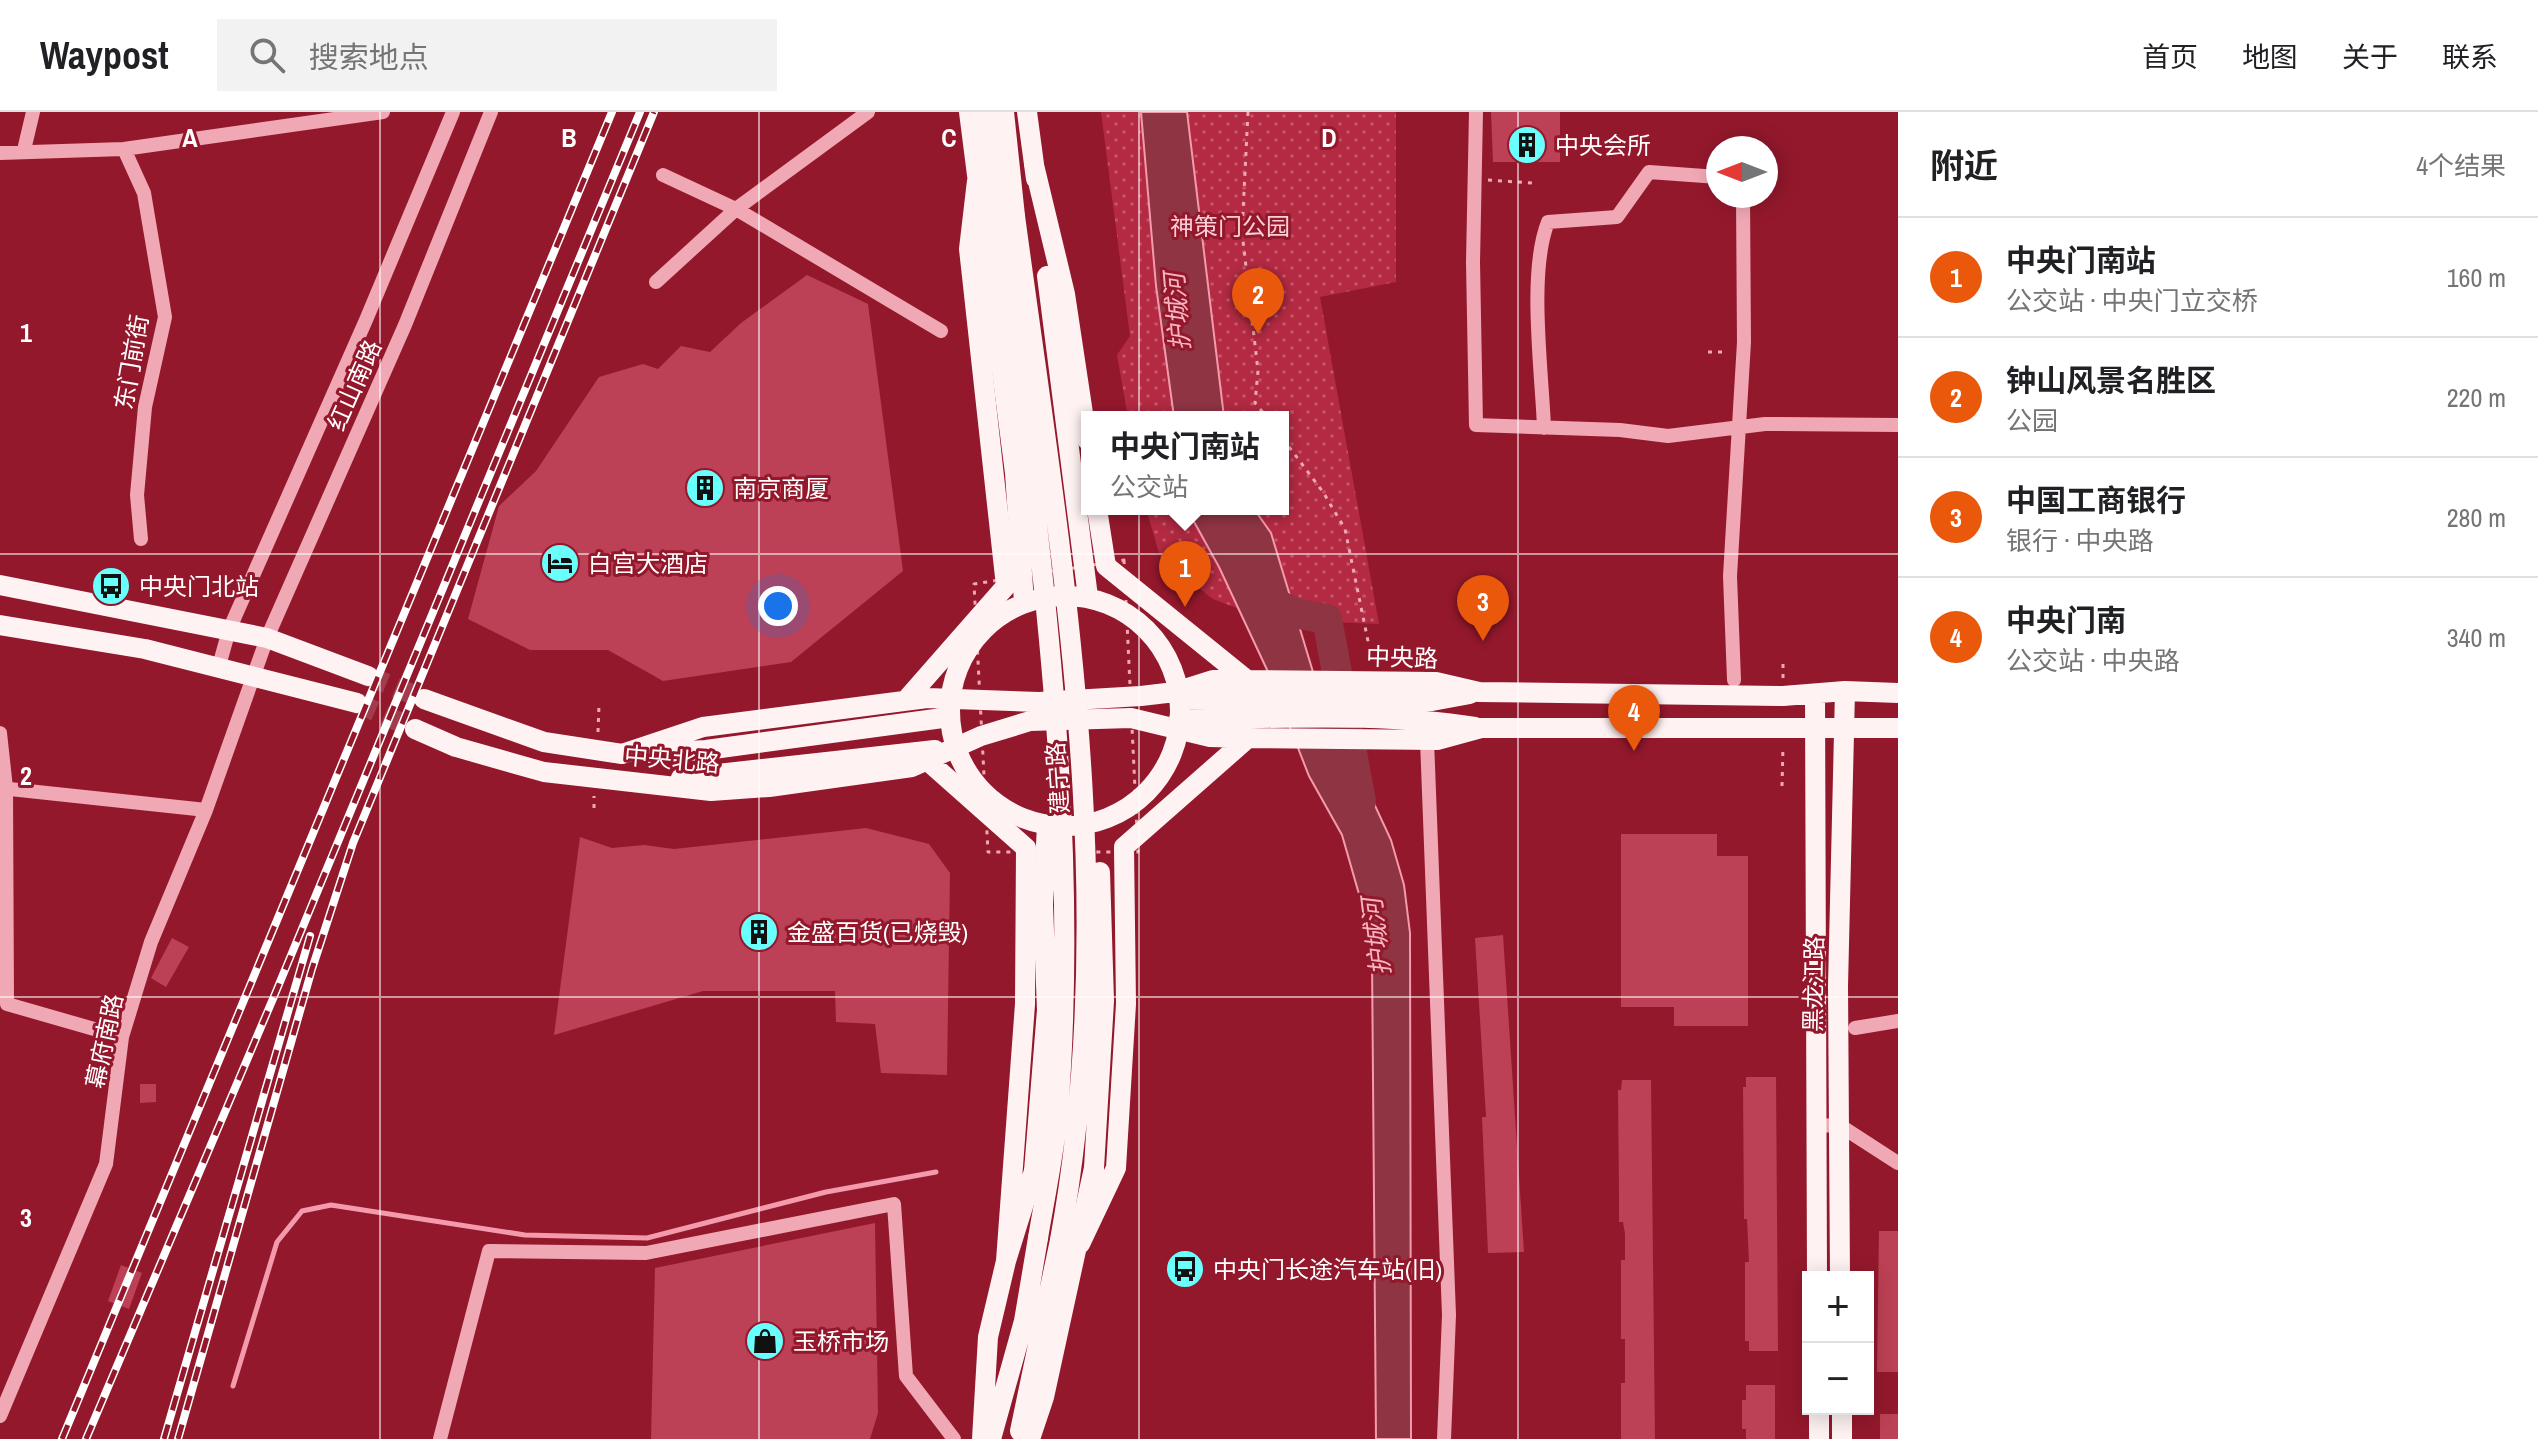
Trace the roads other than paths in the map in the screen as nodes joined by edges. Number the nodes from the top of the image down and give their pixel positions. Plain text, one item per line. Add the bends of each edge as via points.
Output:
1 (33, 112) edge
2 (383, 112) edge
3 (453, 112) edge
4 (491, 112) edge
5 (868, 112) edge
6 (969, 112) edge
7 (985, 112) edge
8 (1004, 112) edge
9 (1027, 112) edge
10 (1476, 112) edge
11 (124, 149) junction
12 (24, 150) junction
13 (0, 153) edge
14 (1034, 165) junction
15 (663, 175) dead end
16 (1706, 176) edge
17 (977, 181) junction
18 (1743, 208) edge
19 (736, 209) junction
20 (656, 282) dead end
21 (941, 331) dead end
22 (1083, 411) edge
23 (1898, 425) edge
24 (1544, 428) junction
25 (1739, 428) junction
26 (1098, 515) edge
27 (141, 539) dead end
28 (0, 585) edge
29 (1088, 597) junction
30 (1024, 602) junction
31 (0, 625) edge
32 (229, 630) junction
33 (267, 638) junction
34 (219, 666) junction
35 (253, 674) junction
36 (368, 676) tunnel mouth
37 (1247, 680) junction
38 (1734, 680) dead end
39 (1845, 691) junction
40 (1898, 693) edge
41 (1815, 695) junction
42 (424, 699) tunnel mouth
43 (906, 700) junction
44 (1383, 700) junction
45 (357, 703) tunnel mouth
46 (1179, 709) junction
47 (950, 717) junction
48 (1481, 728) junction
49 (1818, 728) junction
50 (1844, 728) junction
51 (1898, 728) edge
52 (415, 729) tunnel mouth
53 (0, 733) edge
54 (1248, 738) junction
55 (1427, 740) junction
56 (955, 747) junction
57 (622, 754) junction
58 (929, 762) junction
59 (625, 780) junction
60 (3, 788) edge
61 (206, 810) junction
62 (1097, 822) junction
63 (1047, 825) junction
64 (1898, 1021) edge
65 (1855, 1028) dead end
66 (122, 1037) junction
67 (1839, 1125) junction
68 (1815, 1126) junction
69 (1898, 1163) edge
70 (1070, 1242) junction
71 (1006, 1261) junction
72 (1817, 1271) edge
73 (1840, 1271) edge
74 (1819, 1415) edge
75 (1842, 1415) edge
76 (0, 1416) edge
77 (440, 1439) edge
78 (954, 1439) edge
79 (982, 1439) edge
80 (991, 1439) edge
81 (1017, 1439) edge
82 (1030, 1439) edge
83 (1444, 1439) edge
84 (1819, 1439) edge
85 (1842, 1439) edge

1 - 12 street
2 - 11 street
3 - 32 street
4 - 33 street, 红山南路 via 405,325
5 - 19 street
6 - 17 main road
7 - 80 main road, 建宁路, bridge via 1039,535 1061,784 1064,1007 1057,1116 1024,1321
8 - 70 main road, 建宁路, bridge via 1066,585 1084,767 1089,874
9 - 14 main road
10 - 24 street via 1476,425
11 - 12 street
11 - 27 street, 东门前街 via 144,193 165,317 145,407 137,495
12 - 13 street
14 - 22 main road via 1065,294
14 - 29 main road, bridge
15 - 19 street
16 - 24 street via 1649,172 1617,217 1548,222 1541,239 1539,321
17 - 30 main road, bridge via 1015,473
17 - 43 main road via 969,249 1006,586
18 - 25 street
19 - 20 street
19 - 21 street
23 - 25 street
24 - 25 street via 1668,436
25 - 38 street via 1730,576
26 - 37 main road via 1106,566
28 - 32 main road
29 - 30 main road, bridge via 1056,595
29 - 46 main road, bridge via 1122,610 1150,633 1170,663
30 - 47 main road, bridge via 993,620 968,648 953,681
31 - 34 main road
32 - 33 main road
32 - 34 street
33 - 35 street, 红山南路
33 - 36 main road
34 - 35 main road
35 - 45 main road
35 - 61 street, 幕府南路
37 - 43 main road, 中央路 via 1213,680 1141,696 1039,702
37 - 44 main road, 中央路 via 1292,681
39 - 40 main road
39 - 41 main road
39 - 50 main road, 黑龙江路
41 - 44 main road via 1479,692 1432,701
41 - 49 main road, 黑龙江路
42 - 57 main road, 中央北路 via 544,742
43 - 57 main road, 中央北路 via 703,727
44 - 46 main road
44 - 48 main road via 1433,721
46 - 62 main road, bridge via 1172,753 1154,784 1128,807
47 - 56 main road, bridge
47 - 57 main road via 706,750
48 - 49 main road
48 - 55 main road
49 - 50 main road
49 - 68 main road, 黑龙江路
50 - 51 main road
50 - 67 main road, 黑龙江路
52 - 59 main road, 中央北路 via 456,747 544,772
53 - 60 street
54 - 55 main road
54 - 58 main road via 1210,737 1131,718 1030,721 981,736
54 - 70 main road via 1124,847 1126,1004 1116,1168
55 - 83 street via 1449,1315
56 - 59 main road via 708,777
56 - 63 main road, bridge via 969,775 990,799 1017,816
58 - 59 main road, 中央北路 via 861,776 711,791
58 - 71 main road via 1026,848 1025,1004
60 - 61 street
60 - 66 street via 7,1004
61 - 66 street, 幕府南路 via 151,942
62 - 63 main road, bridge
62 - 70 main road, bridge via 1104,986 1094,1168
63 - 71 main road, bridge via 1047,1010 1034,1171
64 - 65 street
66 - 76 street, 幕府南路 via 106,1164
67 - 68 street
67 - 69 street
67 - 73 main road, 黑龙江路
68 - 72 main road, 黑龙江路
70 - 81 main road, 建宁路
70 - 82 main road, 建宁路 via 1044,1397
71 - 79 main road via 988,1337
74 - 84 main road
75 - 85 main road
77 - 78 street via 489,1251 646,1253 894,1204 906,1376

